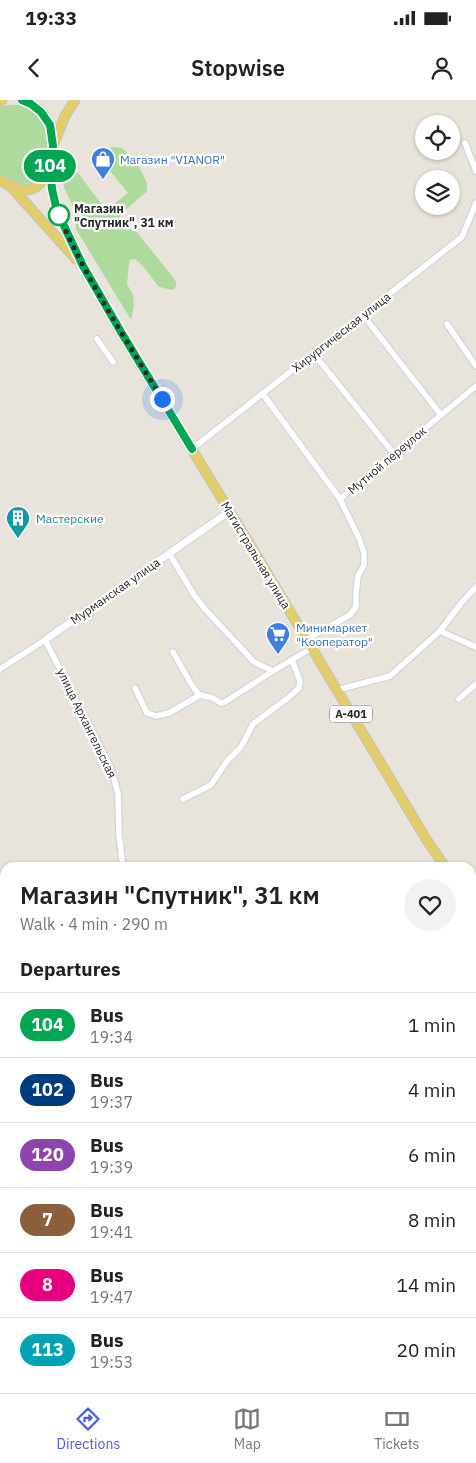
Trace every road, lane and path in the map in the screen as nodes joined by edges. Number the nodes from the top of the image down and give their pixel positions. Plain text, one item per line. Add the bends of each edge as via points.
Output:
1 (22, 100) edge
2 (75, 100) edge
3 (465, 142) dead end
4 (53, 146) junction
5 (50, 168) junction
6 (476, 171) edge
7 (0, 180) edge
8 (10, 187) junction
9 (476, 203) edge
10 (83, 266) junction
11 (363, 315) junction
12 (447, 324) dead end
13 (97, 339) dead end
14 (314, 354) junction
15 (113, 362) dead end
16 (476, 366) edge
17 (476, 386) edge
18 (262, 394) junction
19 (441, 415) junction
20 (192, 449) junction
21 (394, 454) junction
22 (340, 499) junction
23 (230, 511) junction
24 (169, 553) junction
25 (476, 587) edge
26 (440, 631) junction
27 (307, 639) junction
28 (45, 640) junction
29 (476, 647) edge
30 (312, 648) junction
31 (173, 652) dead end
32 (292, 660) junction
33 (0, 670) edge
34 (273, 671) junction
35 (476, 684) edge
36 (135, 688) dead end
37 (337, 690) junction
38 (200, 695) junction
39 (459, 699) dead end
40 (183, 799) dead end
41 (122, 862) edge
42 (442, 862) edge

1 - 4 main road, А-401 via 45,116 50,125
2 - 4 main road, А-401
3 - 6 street
4 - 5 main road, А-401
5 - 8 main road, А-401 via 37,187 23,190
5 - 10 main road, Магистральная улица / А-401 via 57,211
7 - 8 main road, А-401
8 - 10 main road, Магистральная улица / А-401
9 - 11 street, Хирургическая улица via 462,237
10 - 20 main road, Магистральная улица / А-401
11 - 14 street, Хирургическая улица
11 - 19 street
12 - 16 street
13 - 15 street
14 - 18 street, Хирургическая улица
14 - 21 street
17 - 19 street, Мутной переулок
18 - 20 street, Хирургическая улица
18 - 22 street
19 - 21 street, Мутной переулок
20 - 23 main road, Магистральная улица / А-401
21 - 22 street, Мутной переулок
22 - 27 street, Мутной переулок via 364,552 356,607 350,615
23 - 24 street, Мурманская улица
23 - 27 main road, Магистральная улица / А-401
24 - 28 street, Мурманская улица
24 - 34 street via 204,608 254,662
25 - 26 street
26 - 29 street
26 - 37 street via 390,676
27 - 30 main road, Магистральная улица / А-401
28 - 33 street, Мурманская улица
28 - 41 street, улица Архангельская via 115,778
30 - 32 street
30 - 37 main road, Магистральная улица / А-401
31 - 38 street
32 - 34 street
32 - 40 street via 300,681 298,688 253,724 241,747 211,785
34 - 38 street via 225,702
35 - 39 street
36 - 38 street via 147,712 156,716 169,713
37 - 42 main road, Магистральная улица / А-401

